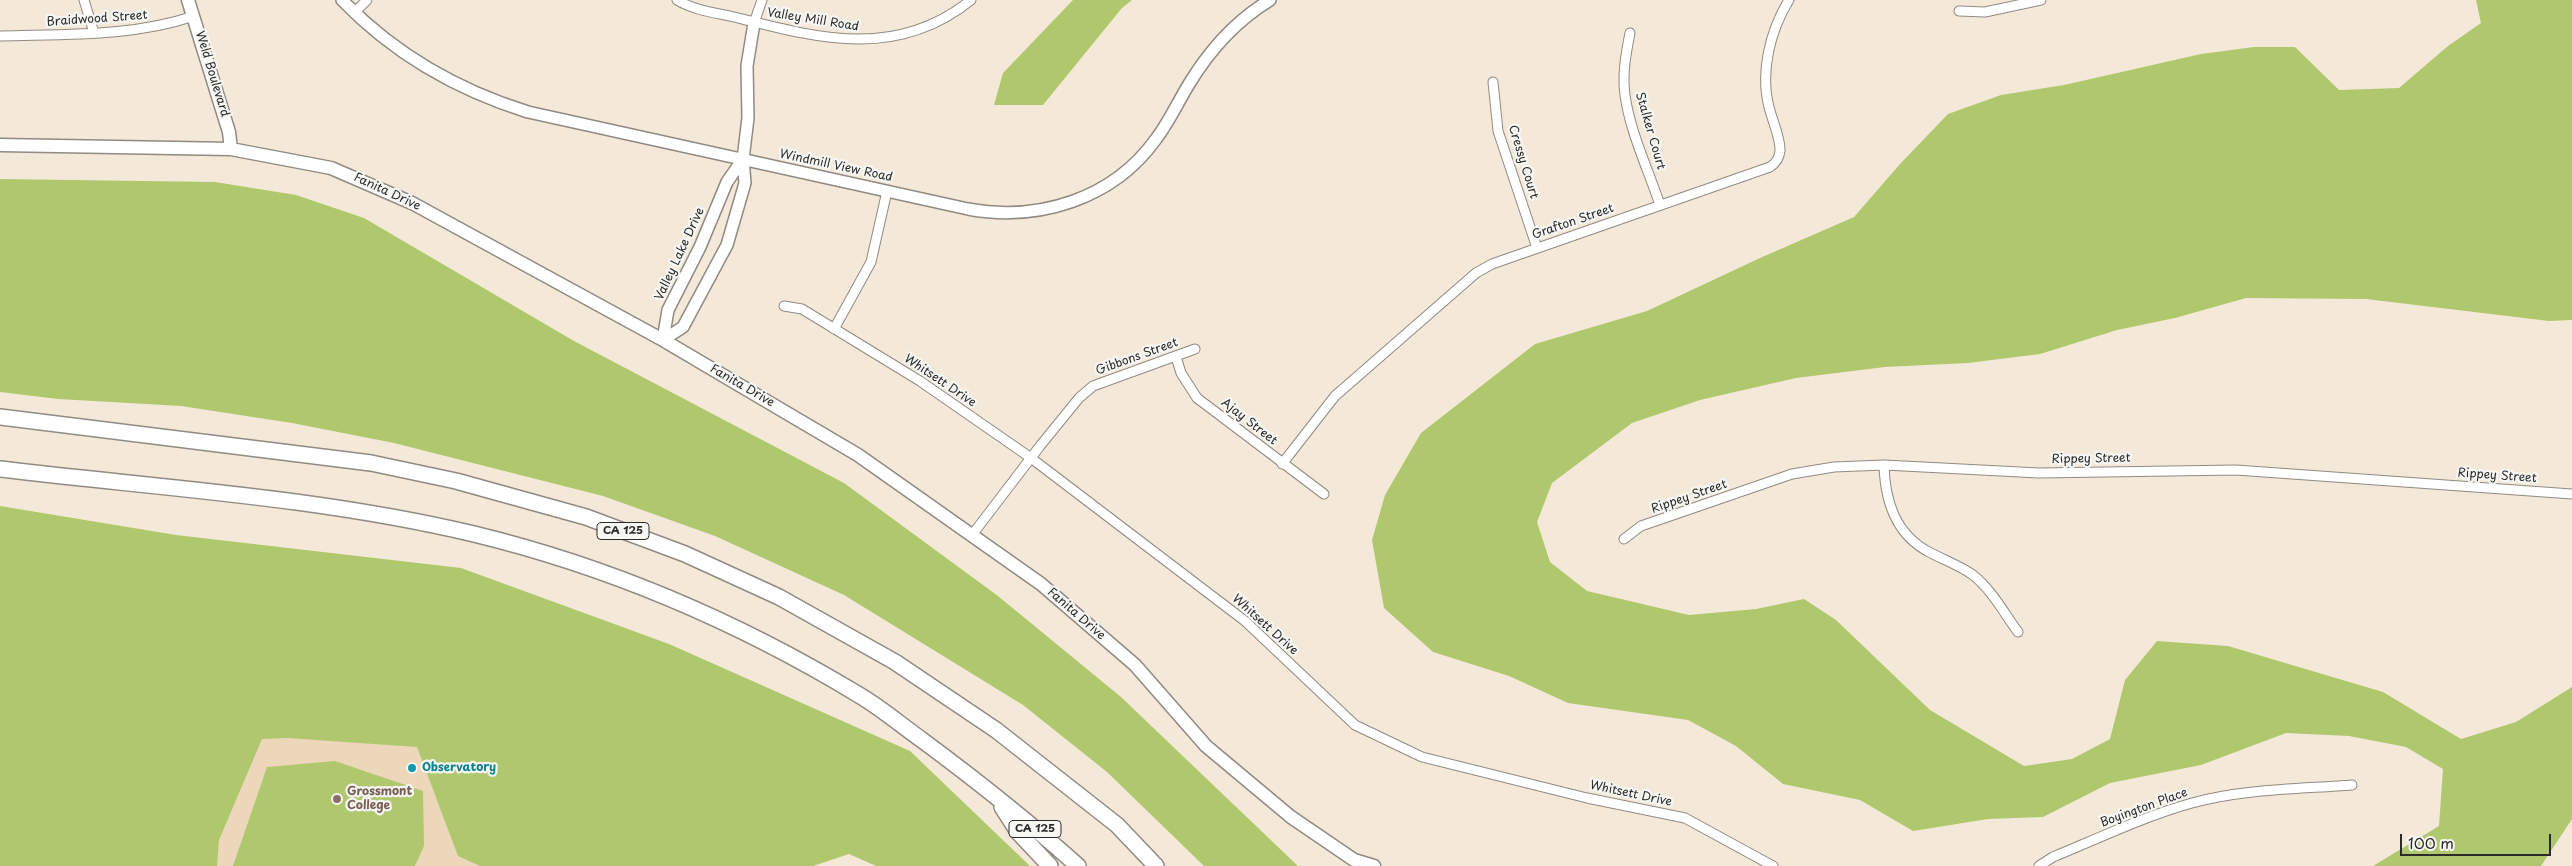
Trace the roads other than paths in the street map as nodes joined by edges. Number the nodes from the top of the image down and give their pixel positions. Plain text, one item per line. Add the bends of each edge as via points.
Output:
1 (84, 0) edge
2 (188, 0) edge
3 (342, 0) edge
4 (367, 0) edge
5 (676, 0) edge
6 (762, 0) edge
7 (971, 0) edge
8 (1270, 0) edge
9 (1789, 0) edge
10 (2040, 0) edge
11 (1959, 11) dead end
12 (354, 13) junction
13 (194, 16) junction
14 (754, 23) junction
15 (94, 33) junction
16 (1630, 34) dead end
17 (0, 36) edge
18 (1494, 82) dead end
19 (0, 145) edge
20 (232, 149) junction
21 (742, 159) junction
22 (887, 191) junction
23 (1660, 205) junction
24 (1537, 248) junction
25 (784, 306) dead end
26 (834, 329) junction
27 (662, 340) junction
28 (1195, 349) dead end
29 (1176, 357) junction
30 (0, 417) edge
31 (1031, 458) junction
32 (1282, 464) junction
33 (1884, 465) junction
34 (0, 469) edge
35 (1324, 494) dead end
36 (2572, 494) edge
37 (972, 534) junction
38 (1624, 539) dead end
39 (2018, 632) dead end
40 (2352, 785) dead end
41 (992, 792) junction
42 (1155, 863) edge
43 (1050, 866) edge
44 (1078, 866) edge
45 (1374, 866) edge
46 (1773, 866) edge
47 (2039, 866) edge

1 - 15 street
2 - 13 main road, Weld Boulevard
3 - 12 street, Windmill View Road
4 - 12 street
5 - 14 street, Valley Mill Road via 689,7
6 - 14 street, Valley Lake Drive
7 - 14 street, Valley Mill Road via 949,16 920,30 872,40 841,40
8 - 22 street, Windmill View Road via 1232,30 1208,57 1145,153 1121,175 1095,192 1049,209 1000,214
9 - 23 street, Grafton Street via 1775,29 1766,69 1766,97 1780,150 1777,162
10 - 11 street via 1985,12
12 - 21 street, Windmill View Road via 414,60 458,85 504,105
13 - 15 street, Braidwood Street via 163,27
13 - 20 main road, Weld Boulevard
14 - 21 street, Valley Lake Drive via 747,66 748,118
15 - 17 street, Braidwood Street
16 - 23 street, Stalker Court via 1625,94
18 - 24 street, Cressy Court via 1498,131
19 - 20 main road, Fanita Drive
20 - 27 main road, Fanita Drive via 304,161 351,174 412,203
21 - 22 street, Windmill View Road
21 - 27 street, Valley Lake Drive via 727,182 700,247 668,310
21 - 27 street, Valley Lake Drive via 745,183 727,245 683,327
22 - 26 street via 870,262
23 - 24 street, Grafton Street
24 - 32 street, Grafton Street via 1476,273 1334,396
25 - 26 street, Whitsett Drive via 802,309
26 - 31 street, Whitsett Drive via 920,381
27 - 37 main road, Fanita Drive via 858,455
28 - 29 street, Gibbons Street
29 - 31 street, Gibbons Street via 1092,386
29 - 32 street, Ajay Street via 1181,374 1197,398
30 - 42 highway, CA 125 via 372,462 456,481 586,517 686,554 779,597 895,662 996,730 1117,826
31 - 37 street, Gibbons Street
31 - 46 street, Whitsett Drive via 1245,621 1355,724 1422,757 1587,798 1684,818
32 - 35 street, Ajay Street
33 - 36 street, Rippey Street via 2039,472 2236,470
33 - 38 street, Rippey Street via 1834,467 1792,474 1641,526
33 - 39 street via 1888,502 1904,532 1926,551 1973,576 1989,591
34 - 41 highway, CA 125 via 278,498 473,534 571,561 664,596 768,643 862,696
37 - 45 main road, Fanita Drive via 1041,584 1135,665 1206,746 1291,817 1354,860
40 - 47 street, Boyington Place via 2232,795 2193,803 2053,857
41 - 43 highway via 1018,832
41 - 44 highway, CA 125

